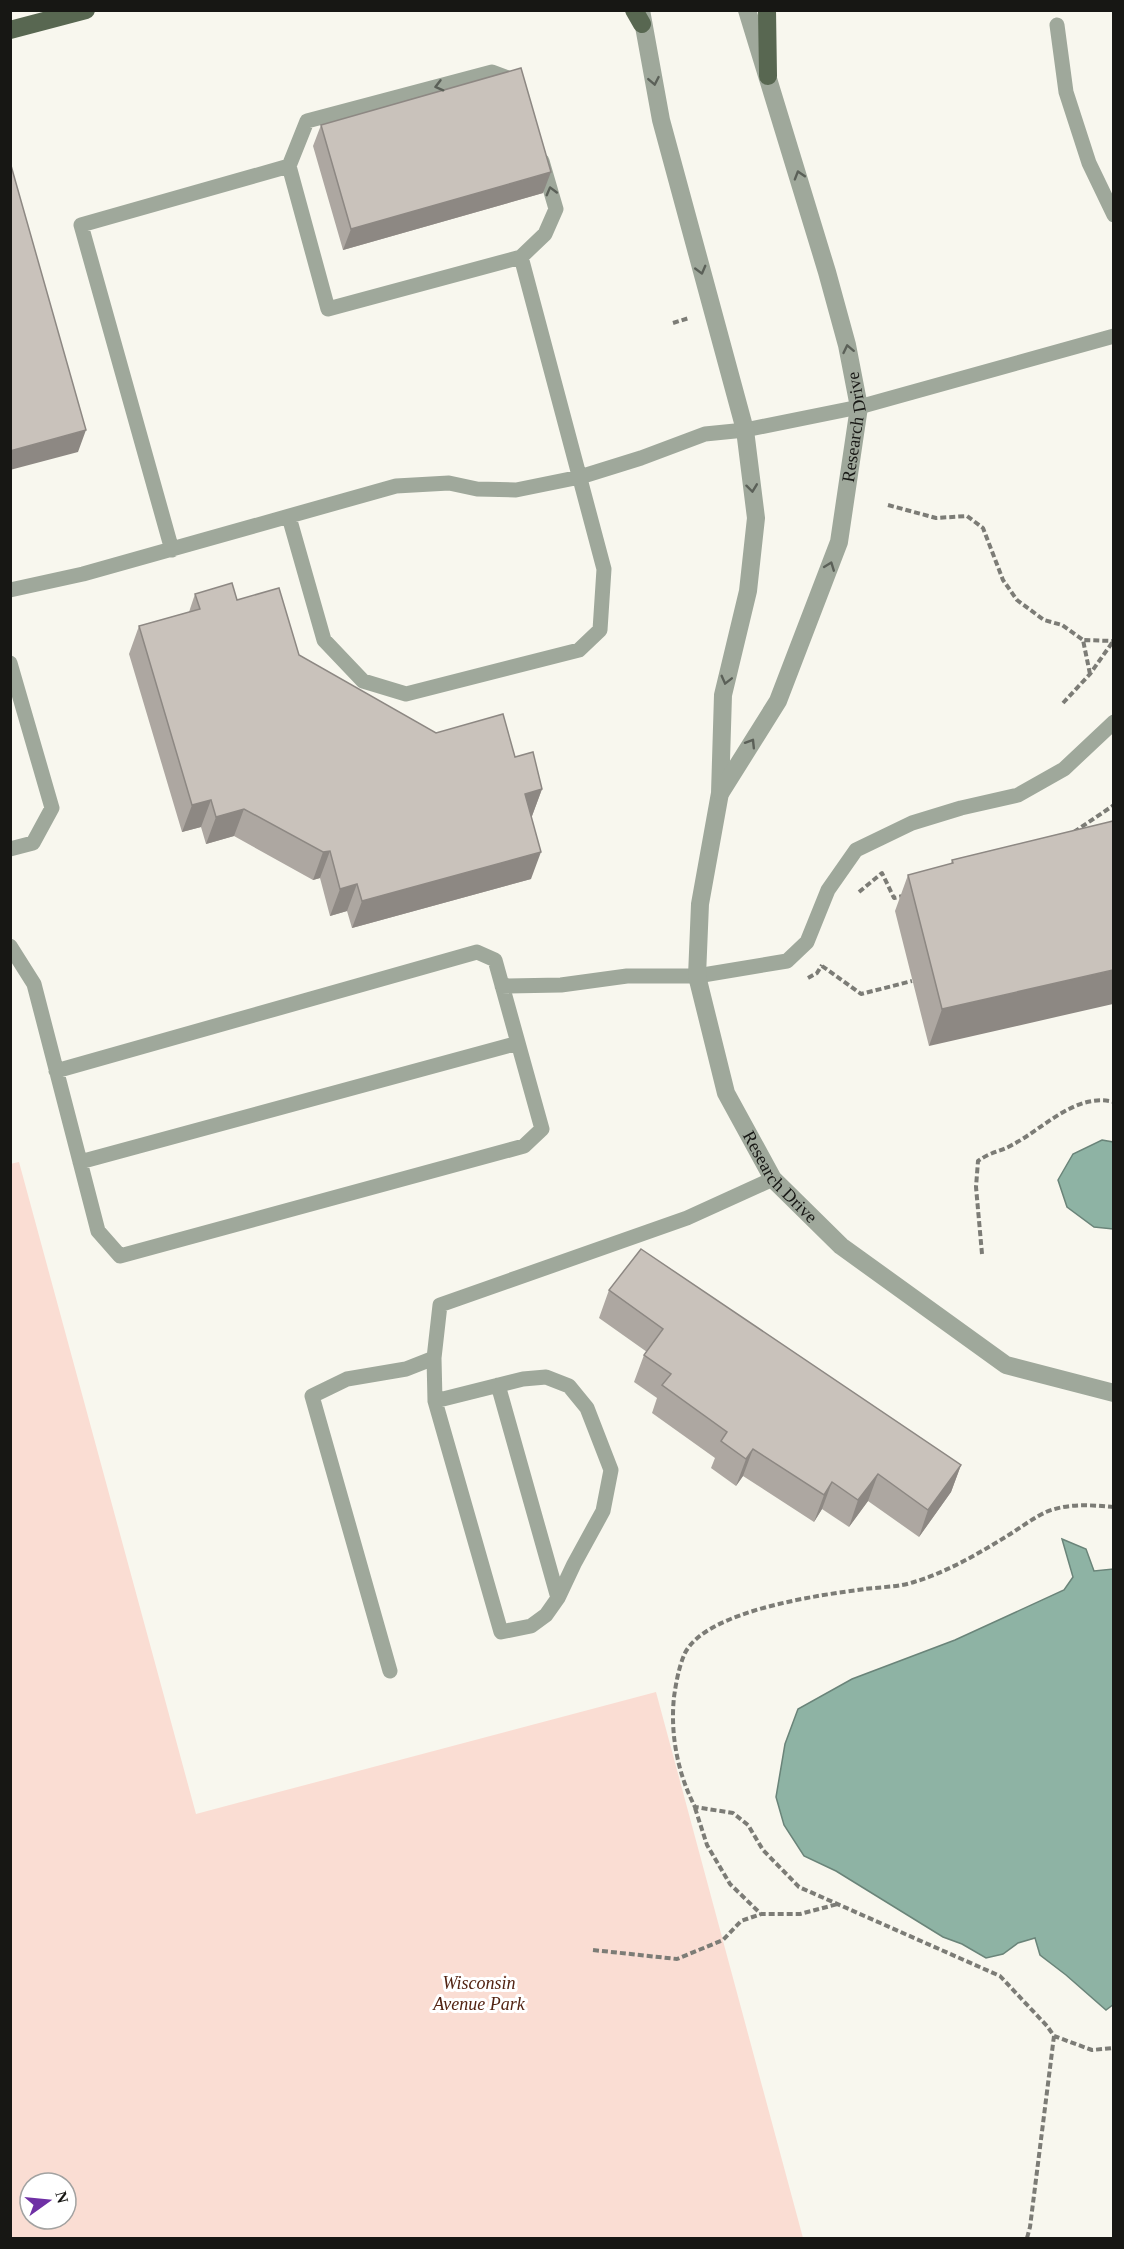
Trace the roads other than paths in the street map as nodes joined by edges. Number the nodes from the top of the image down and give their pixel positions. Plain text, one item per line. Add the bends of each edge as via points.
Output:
1 (86, 10) edge
2 (747, 10) edge
3 (767, 10) edge
4 (639, 15) edge
5 (1057, 25) dead end
6 (10, 30) edge
7 (768, 76) junction
8 (524, 94) edge
9 (540, 152) edge
10 (289, 166) junction
11 (1113, 215) edge
12 (521, 257) junction
13 (1113, 336) edge
14 (859, 407) junction
15 (745, 430) junction
16 (580, 477) junction
17 (289, 517) junction
18 (172, 550) junction
19 (10, 590) edge
20 (10, 663) edge
21 (1113, 722) edge
22 (720, 793) junction
23 (10, 849) edge
24 (10, 946) edge
25 (698, 976) junction
26 (502, 986) junction
27 (518, 1043) junction
28 (56, 1071) junction
29 (80, 1162) junction
30 (772, 1179) junction
31 (434, 1358) junction
32 (498, 1385) junction
33 (1113, 1393) edge
34 (435, 1401) junction
35 (558, 1598) junction
36 (390, 1671) dead end

1 - 6 main road
2 - 7 street, Research Drive
3 - 7 main road
4 -> 15 street, Research Drive via 662,120
5 - 11 lane via 1065,92 1089,163
14 -> 7 street, Research Drive via 827,272
8 -> 10 lane via 508,78 492,72 307,121
12 -> 9 lane via 545,234 556,210
10 - 12 lane via 328,309
10 - 18 lane via 81,225
12 - 16 lane
13 - 14 lane
14 - 15 lane
22 -> 14 street, Research Drive via 778,701 839,542
15 - 16 lane via 705,434
15 -> 22 street, Research Drive via 756,518 748,591 723,694
16 - 17 lane via 516,490 477,489 449,483 396,486
16 - 17 lane via 604,569 600,630 579,650 406,694 363,681 324,640
17 - 18 lane
18 - 19 lane
20 - 23 lane via 52,808 33,843
21 - 25 lane via 1064,769 1018,795 912,823 856,850 828,890 807,942 787,961
22 - 25 street, Research Drive via 700,904
24 - 28 lane via 34,984
25 - 26 lane via 627,976 561,985
25 - 30 street, Research Drive via 726,1093
26 - 27 lane
26 - 28 lane via 495,960 477,952
27 - 29 lane
27 - 29 lane via 542,1129 524,1146 120,1256 98,1231
28 - 29 lane
30 - 31 lane via 687,1218 440,1305
30 - 33 street, Research Drive via 841,1245 1006,1365
31 - 34 lane
31 - 36 lane via 406,1369 347,1379 312,1396
32 - 34 lane
32 - 35 lane
32 - 35 lane via 546,1377 569,1386 587,1408 611,1470 603,1511
34 - 35 lane via 501,1632 531,1626

